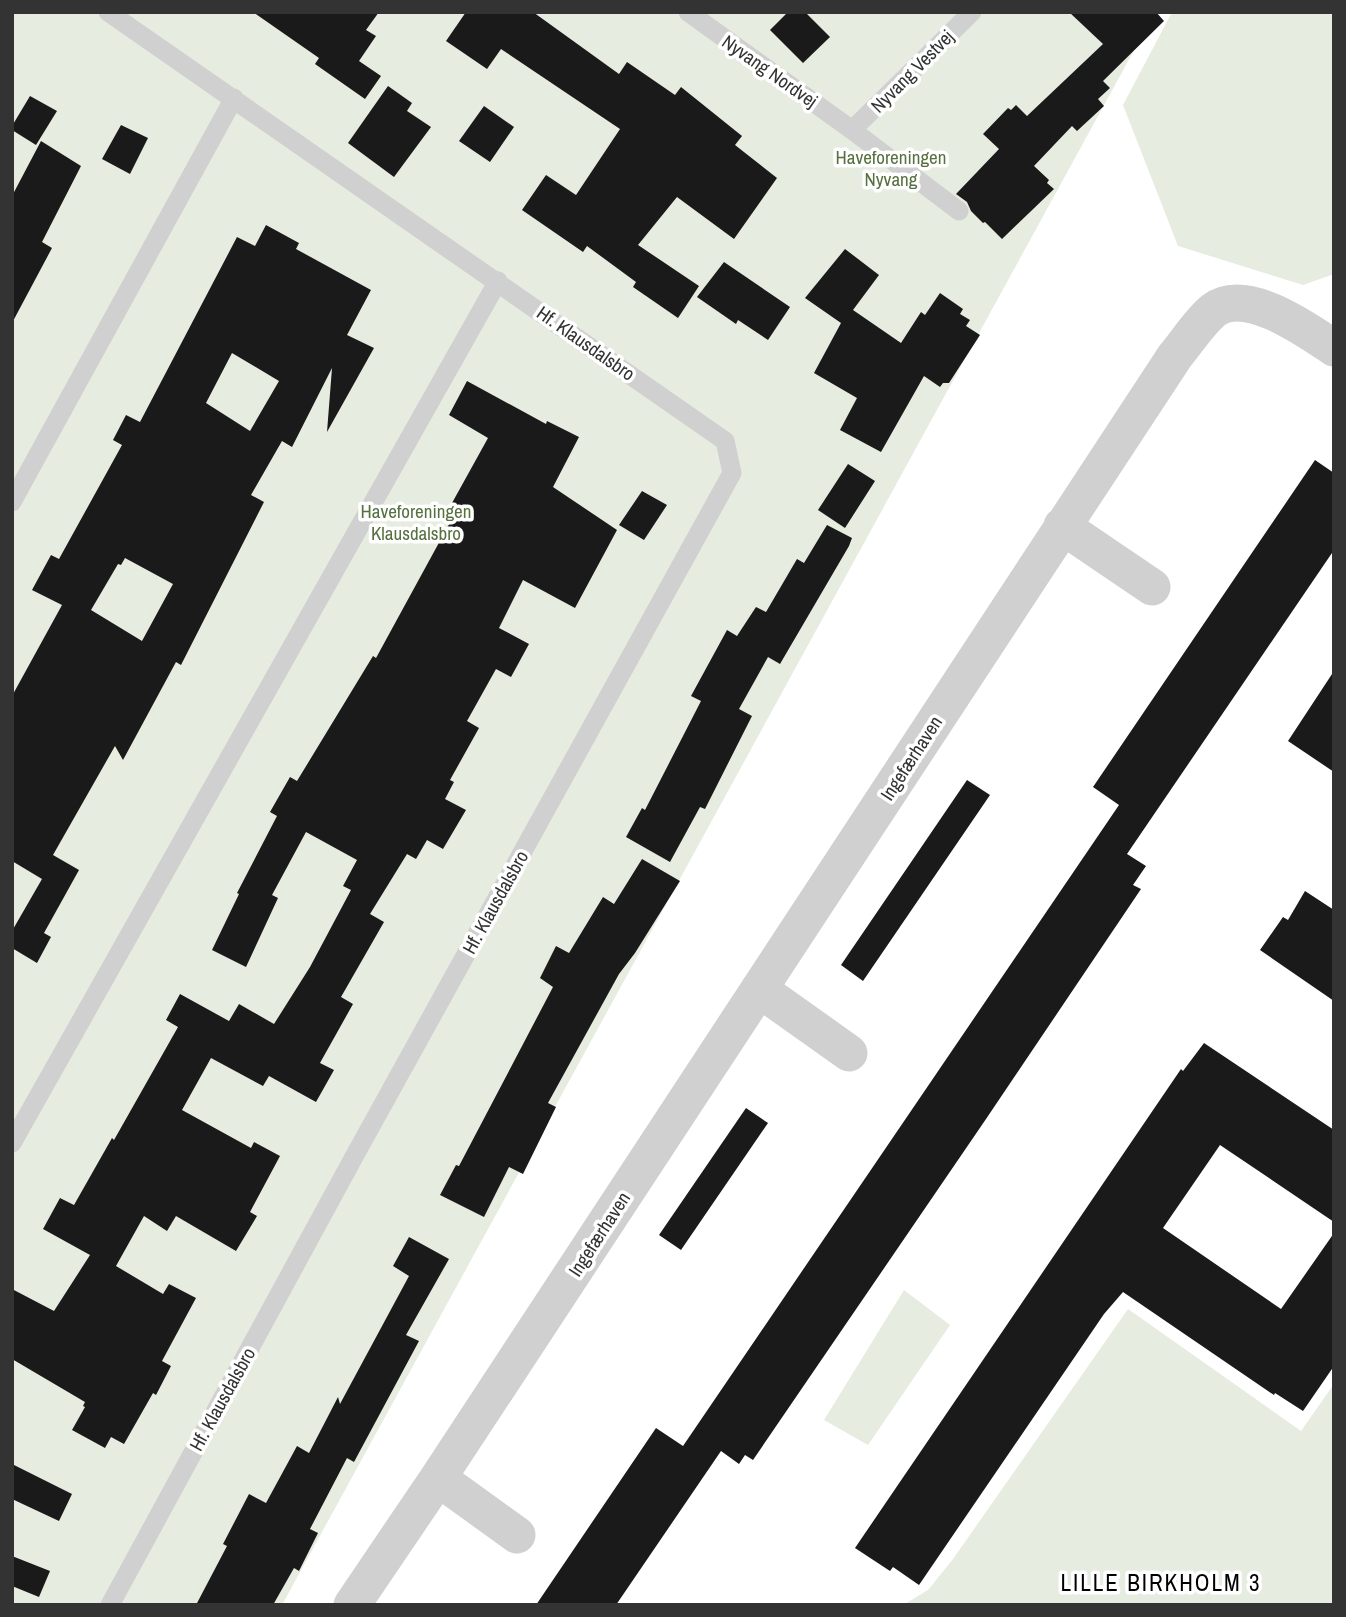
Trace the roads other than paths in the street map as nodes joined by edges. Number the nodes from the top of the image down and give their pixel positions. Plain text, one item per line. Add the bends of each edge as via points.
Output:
1 (108, 12) edge
2 (688, 12) edge
3 (972, 12) edge
4 (234, 98) junction
5 (852, 130) junction
6 (958, 211) dead end
7 (498, 281) junction
8 (1334, 348) edge
9 (12, 502) edge
10 (1062, 526) junction
11 (1152, 587) dead end
12 (759, 989) junction
13 (849, 1053) dead end
14 (12, 1143) edge
15 (438, 1478) junction
16 (517, 1535) dead end
17 (110, 1605) edge
18 (352, 1605) edge

1 - 4 lane, Hf. Klausdalsbro
2 - 5 lane, Nyvang Nordvej
3 - 5 lane, Nyvang Vestvej
4 - 7 lane, Hf. Klausdalsbro
4 - 9 lane
5 - 6 lane, Nyvang Nordvej
7 - 14 lane
7 - 17 lane, Hf. Klausdalsbro via 725,440 732,473
8 - 10 street, Ingefærhaven via 1291,319 1243,302 1216,309 1175,356
10 - 11 street
10 - 12 street, Ingefærhaven
12 - 13 street
12 - 15 street, Ingefærhaven
15 - 16 street
15 - 18 street, Ingefærhaven

